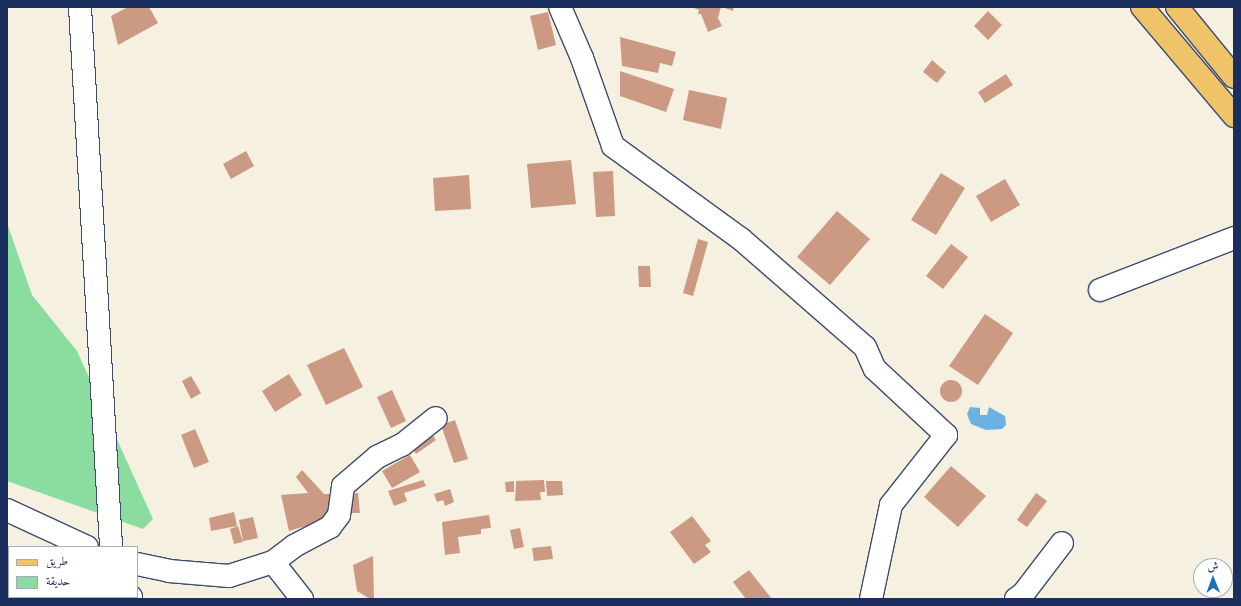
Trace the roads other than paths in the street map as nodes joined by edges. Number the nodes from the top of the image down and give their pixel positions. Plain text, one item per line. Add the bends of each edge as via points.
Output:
1 (80, 7) edge
2 (560, 7) edge
3 (1142, 7) edge
4 (1177, 7) edge
5 (1234, 77) edge
6 (1234, 116) edge
7 (1234, 238) edge
8 (1100, 290) dead end
9 (436, 418) dead end
10 (7, 510) edge
11 (1062, 542) dead end
12 (85, 546) edge
13 (110, 546) edge
14 (273, 562) junction
15 (138, 564) edge
16 (302, 599) edge
17 (871, 599) edge
18 (1016, 599) edge

1 - 13 street
2 - 17 street via 582,58 613,146 741,239 865,347 875,368 946,435 891,505
3 - 6 main road
4 - 5 main road
7 - 8 street
9 - 14 street via 402,445 377,457 343,486 339,515 330,526 294,546
10 - 12 street
11 - 18 street via 1023,594
14 - 15 street via 229,576 169,571
14 - 16 street

